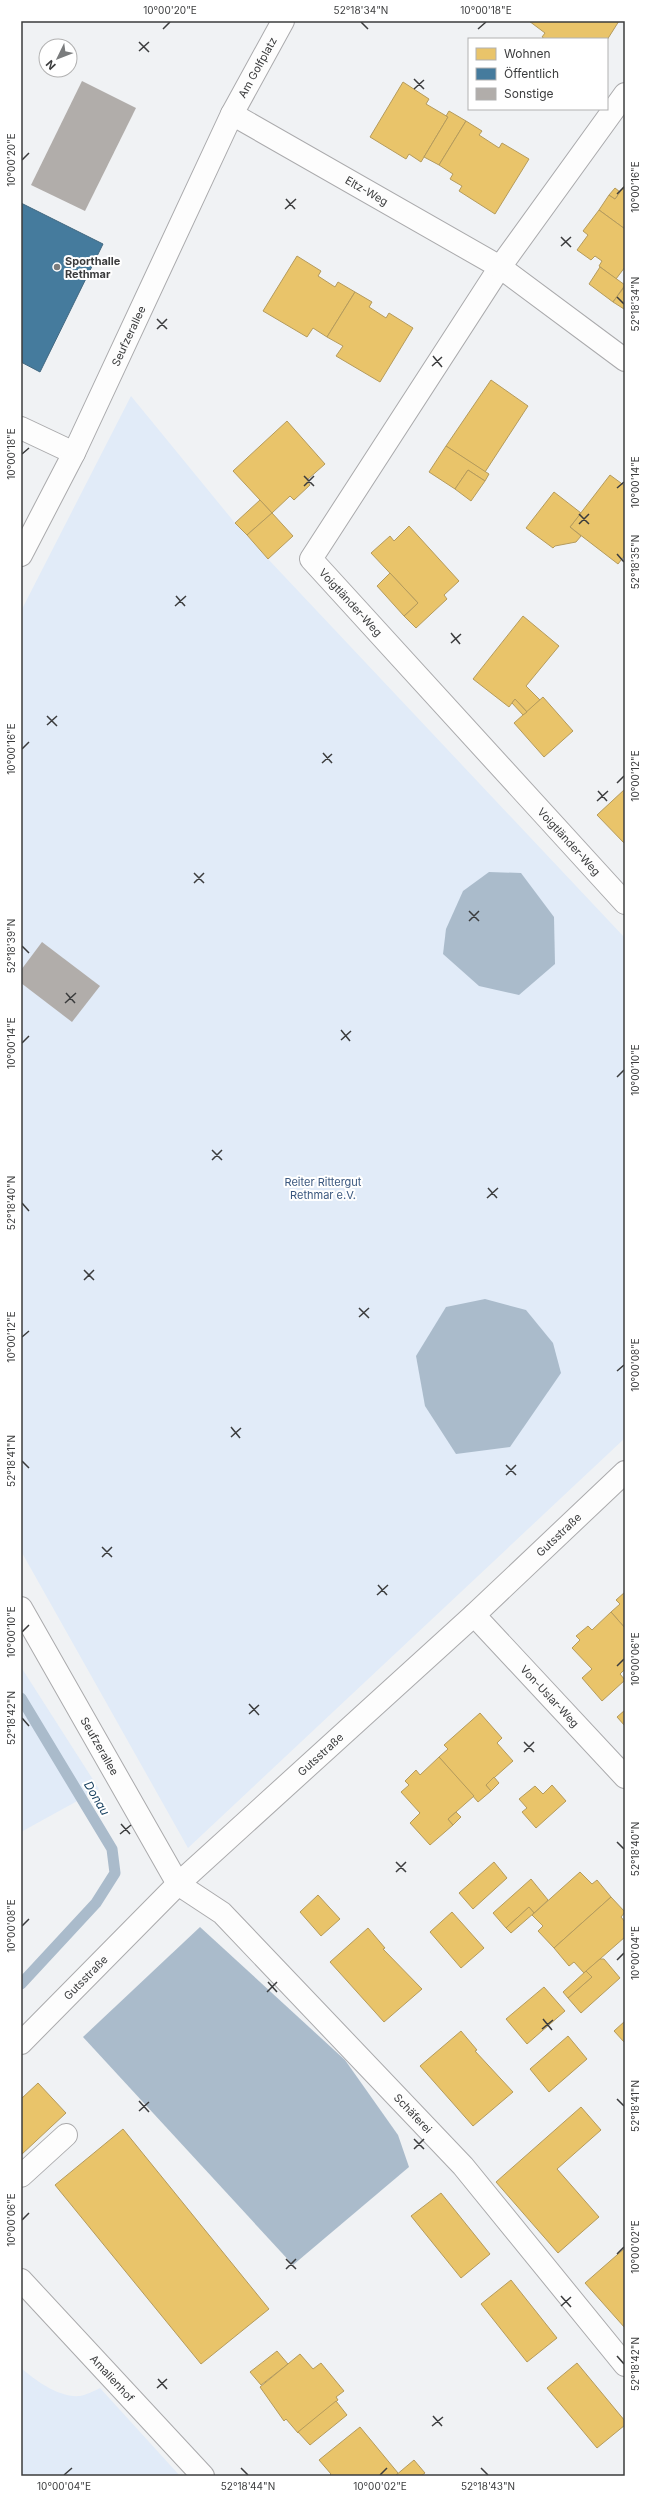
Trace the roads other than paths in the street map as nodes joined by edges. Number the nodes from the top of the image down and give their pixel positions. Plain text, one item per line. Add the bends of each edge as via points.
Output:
1 (284, 21) edge
2 (625, 94) edge
3 (232, 114) junction
4 (500, 267) junction
5 (625, 360) edge
6 (21, 428) edge
7 (74, 453) junction
8 (21, 555) edge
9 (625, 902) edge
10 (625, 1472) edge
11 (21, 1608) edge
12 (474, 1615) junction
13 (625, 1777) edge
14 (178, 1884) junction
15 (21, 2043) edge
16 (66, 2135) dead end
17 (21, 2176) edge
18 (21, 2280) edge
19 (625, 2365) edge
20 (203, 2476) edge

1 - 3 street, Am Golfplatz
2 - 4 street
3 - 4 street, Eltz-Weg
3 - 7 street, Seufzerallee
4 - 5 street, Eltz-Weg
4 - 9 street, Voigtländer-Weg via 312,559
6 - 7 street
7 - 8 street, Seufzerallee
10 - 12 street, Gutsstraße
11 - 14 street, Seufzerallee
12 - 13 street, Von-Uslar-Weg
12 - 14 street, Gutsstraße
14 - 15 street, Gutsstraße
14 - 19 street, Schäferei via 222,1913 463,2166
16 - 17 street
18 - 20 street, Amalienhof

